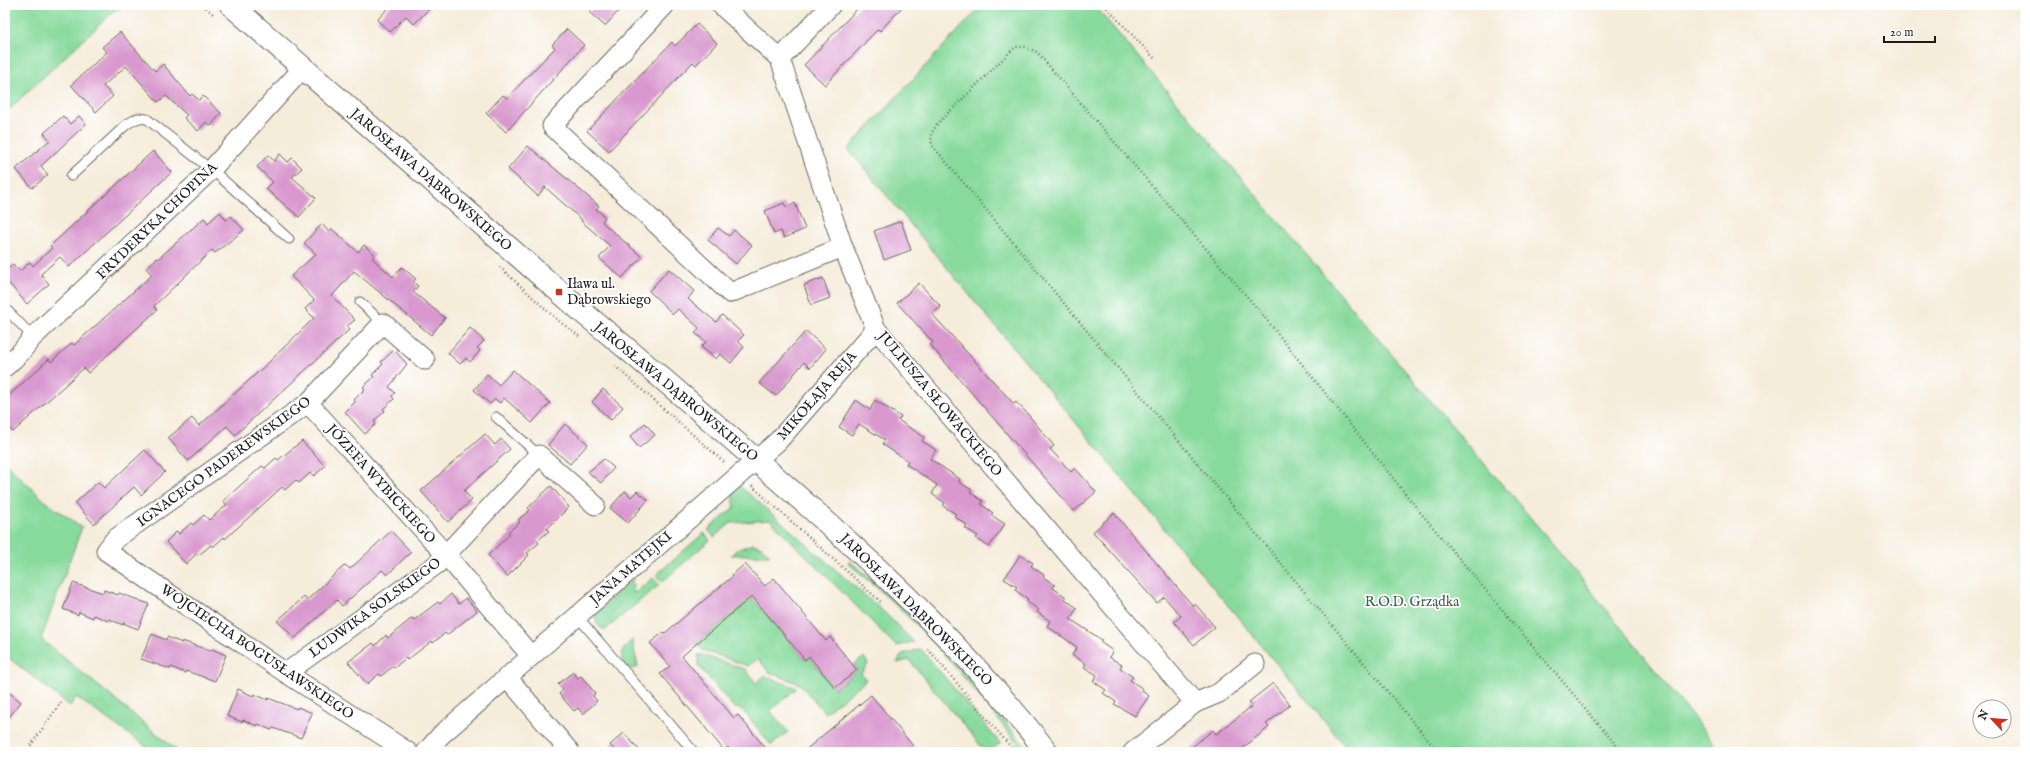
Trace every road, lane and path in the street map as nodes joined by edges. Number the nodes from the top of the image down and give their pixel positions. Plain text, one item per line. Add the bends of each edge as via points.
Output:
1 (203, 5) edge
2 (665, 5) edge
3 (721, 5) edge
4 (831, 5) edge
5 (1104, 5) edge
6 (223, 10) edge
7 (780, 59) junction
8 (1155, 59) dead end
9 (303, 68) junction
10 (211, 170) junction
11 (71, 176) dead end
12 (289, 239) dead end
13 (843, 247) junction
14 (499, 266) dead end
15 (360, 302) dead end
16 (5, 308) edge
17 (383, 323) junction
18 (876, 329) junction
19 (34, 337) junction
20 (581, 338) dead end
21 (425, 360) dead end
22 (611, 363) dead end
23 (5, 367) edge
24 (308, 403) junction
25 (496, 417) dead end
26 (539, 455) junction
27 (756, 460) junction
28 (739, 475) junction
29 (595, 505) dead end
30 (106, 551) joint
31 (446, 555) junction
32 (884, 604) dead end
33 (577, 616) junction
34 (927, 647) dead end
35 (531, 656) junction
36 (1256, 664) dead end
37 (286, 673) junction
38 (507, 677) junction
39 (62, 702) dead end
40 (1195, 703) junction
41 (26, 752) edge
42 (408, 752) edge
43 (426, 752) edge
44 (570, 752) edge
45 (694, 752) edge
46 (1014, 752) edge
47 (1047, 752) edge
48 (1133, 752) edge
49 (1438, 752) edge
50 (1622, 752) edge

1 - 6 path
2 - 13 street via 552,126 730,293
3 - 7 street, JULIUSZA SŁOWACKIEGO
4 - 7 street
5 - 8 path
6 - 9 street, JAROSŁAWA DĄBROWSKIEGO
7 - 13 street, JULIUSZA SŁOWACKIEGO
9 - 10 street, FRYDERYKA CHOPINA
9 - 27 street, JAROSŁAWA DĄBROWSKIEGO via 586,316 644,362
10 - 11 lane via 147,119 138,118 127,124
10 - 12 lane
10 - 19 street, FRYDERYKA CHOPINA
13 - 18 street, JULIUSZA SŁOWACKIEGO
14 - 20 path via 555,318
15 - 17 lane
16 - 19 lane
17 - 21 street
17 - 24 street, IGNACEGO PADEREWSKIEGO
18 - 27 street, MIKOŁAJA REJA via 778,441
18 - 40 street, JULIUSZA SŁOWACKIEGO
19 - 23 street, FRYDERYKA CHOPINA
22 - 28 path
24 - 30 street, IGNACEGO PADEREWSKIEGO via 115,539
24 - 31 street, JÓZEFA WYBICKIEGO
25 - 26 lane
26 - 29 street
26 - 31 street, LUDWIKA SOLSKIEGO
27 - 28 street, JANA MATEJKI
27 - 47 street, JAROSŁAWA DĄBROWSKIEGO via 855,547 974,664
28 - 32 path
28 - 33 street, JANA MATEJKI
30 - 37 street, WOJCIECHA BOGUSŁAWSKIEGO
31 - 35 street, JÓZEFA WYBICKIEGO
31 - 37 street, LUDWIKA SOLSKIEGO
33 - 35 street, JANA MATEJKI
33 - 45 lane
34 - 46 path via 952,674
35 - 38 street, JANA MATEJKI
36 - 40 street via 1218,693
37 - 42 street, WOJCIECHA BOGUSŁAWSKIEGO
38 - 43 street, JANA MATEJKI via 440,735
38 - 44 street
39 - 41 path
40 - 48 street
49 - 50 path via 932,145 931,134 937,124 1015,48 1037,52 1262,314 1420,512

